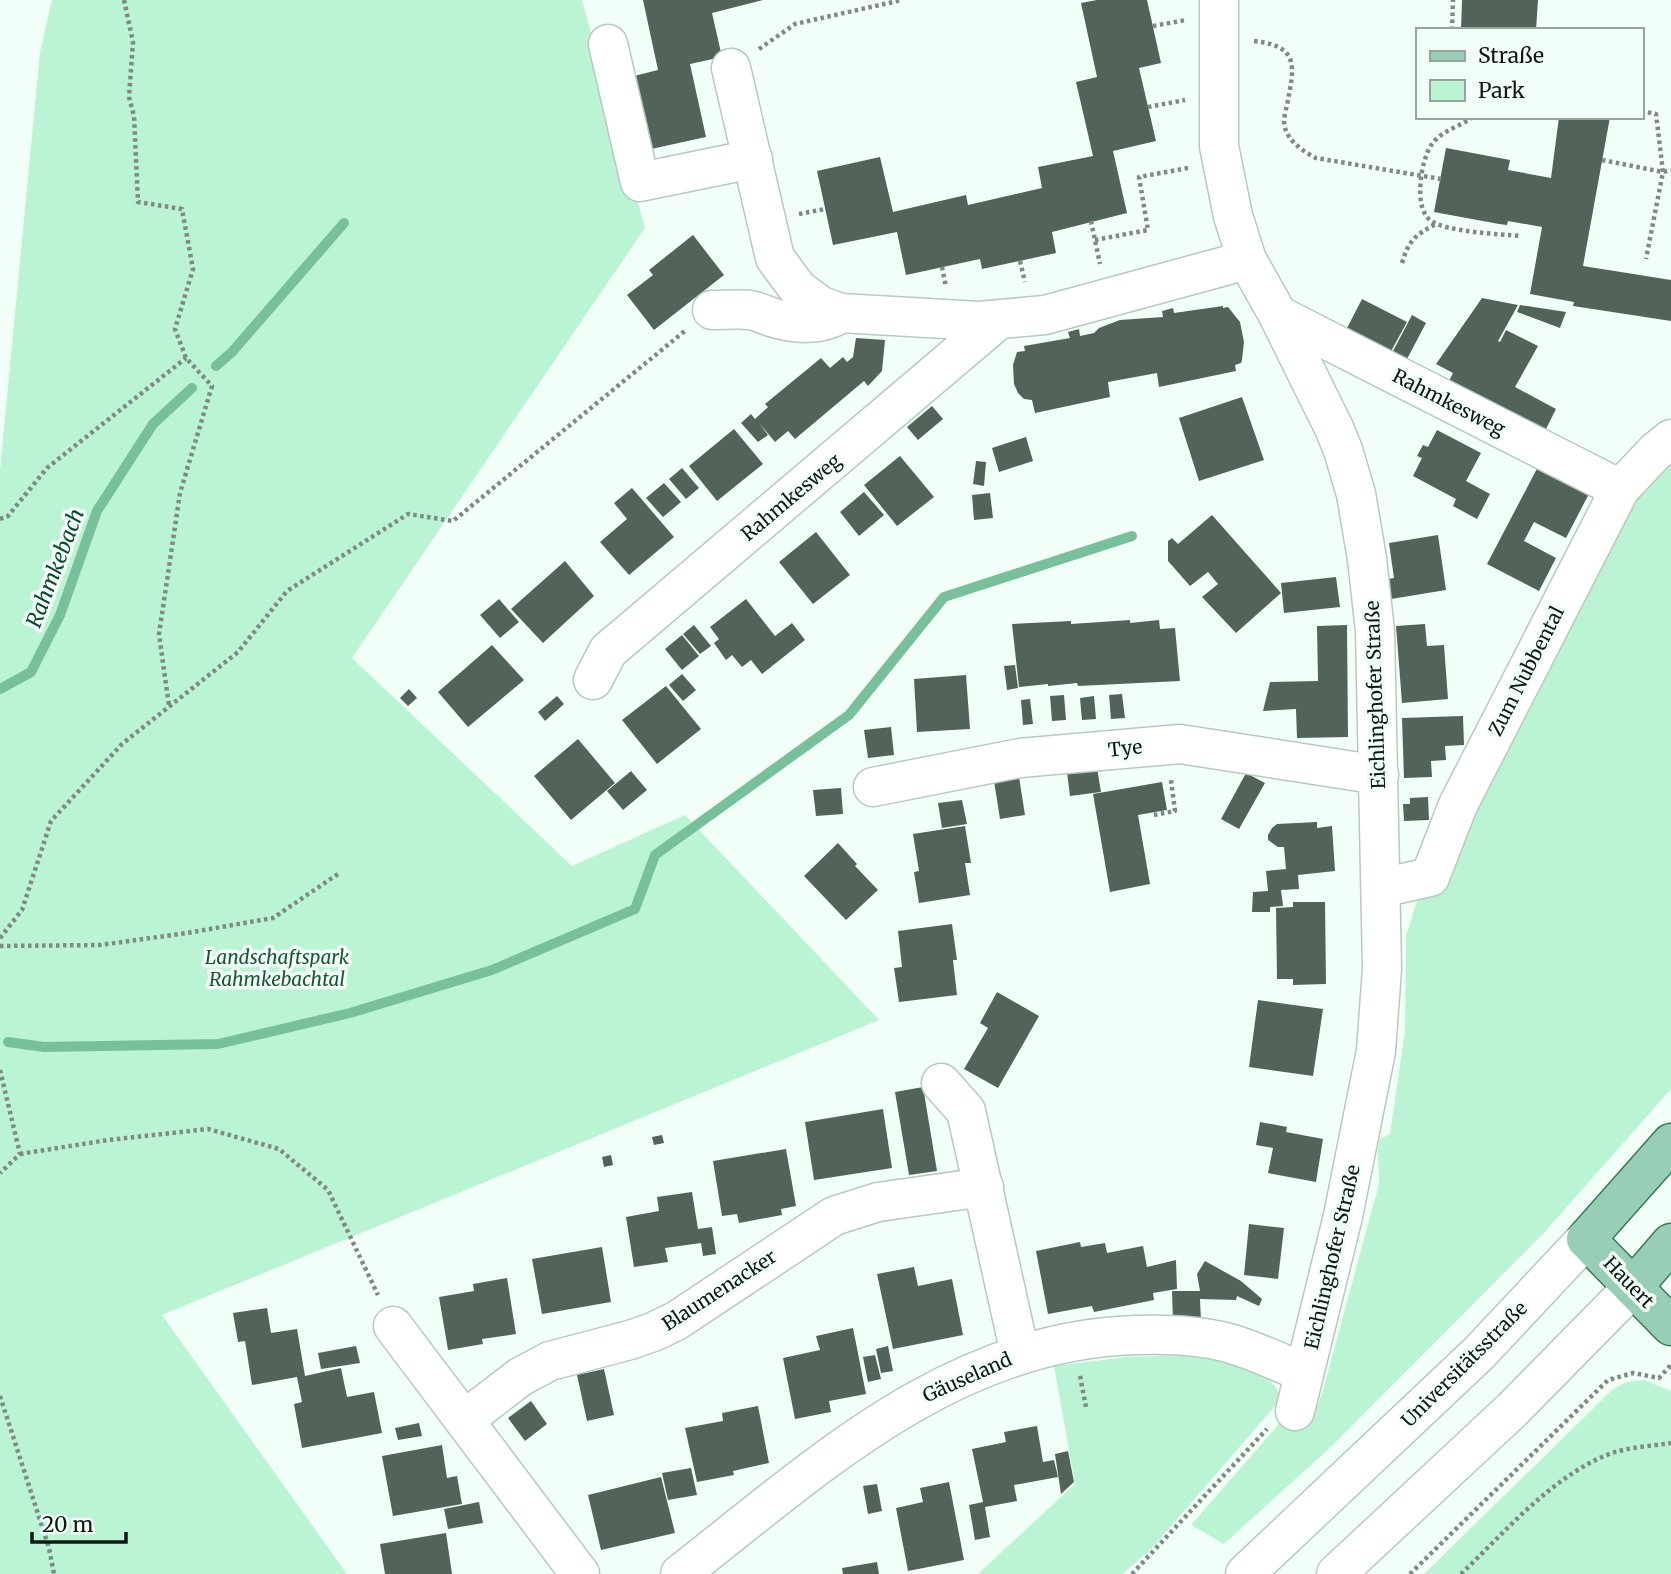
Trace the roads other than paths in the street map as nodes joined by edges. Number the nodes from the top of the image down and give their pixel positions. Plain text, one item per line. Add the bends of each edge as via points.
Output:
1 (1219, 18) edge
2 (608, 44) dead end
3 (731, 68) road end
4 (753, 159) junction
5 (1247, 260) junction
6 (712, 310) road end
7 (841, 313) junction
8 (1278, 315) junction
9 (997, 321) junction
10 (1671, 439) edge
11 (1620, 489) junction
12 (593, 680) dead end
13 (1379, 775) junction
14 (873, 787) dead end
15 (1381, 888) junction
16 (941, 1083) dead end
17 (1671, 1143) edge
18 (984, 1187) junction
19 (1586, 1239) junction
20 (1671, 1243) edge
21 (1633, 1287) junction
22 (393, 1326) dead end
23 (1671, 1326) edge
24 (1020, 1354) junction
25 (1304, 1373) junction
26 (1296, 1411) road end
27 (464, 1420) junction
28 (580, 1574) edge
29 (680, 1574) edge
30 (1245, 1574) edge
31 (1336, 1574) edge

1 - 5 street, Eichlinghofer Straße via 1217,93 1222,162
2 - 4 street via 640,182
3 - 4 street
4 - 7 street via 779,265 810,299
5 - 8 street, Eichlinghofer Straße
5 - 9 street via 1045,315
6 - 7 street via 751,310 800,322 820,322
7 - 9 street
8 - 11 street, Rahmkesweg
8 - 13 street, Eichlinghofer Straße via 1335,428 1356,495 1375,631
9 - 12 street, Rahmkesweg via 608,651
10 - 11 street, Zum Nubbental
11 - 15 street, Zum Nubbental via 1458,805 1430,877
13 - 14 street, Tye via 1211,747 1166,745 1020,758
13 - 15 street, Eichlinghofer Straße
15 - 25 street, Eichlinghofer Straße via 1376,1051 1343,1216
16 - 18 street via 966,1111
17 - 19 main road, Universitätsstraße
18 - 24 street
18 - 27 street, Blaumenacker via 878,1202 834,1216 676,1321 641,1336 550,1361 520,1377
19 - 21 main road, Hauert
19 - 30 street, Universitätsstraße via 1479,1353
20 - 21 main road
21 - 23 main road, Hauert
21 - 31 street via 1512,1410
22 - 27 street
24 - 25 street, Gäuseland via 1113,1336 1194,1337 1226,1342
24 - 29 street, Gäuseland via 969,1373 890,1415
25 - 26 street, Eichlinghofer Straße
27 - 28 street

